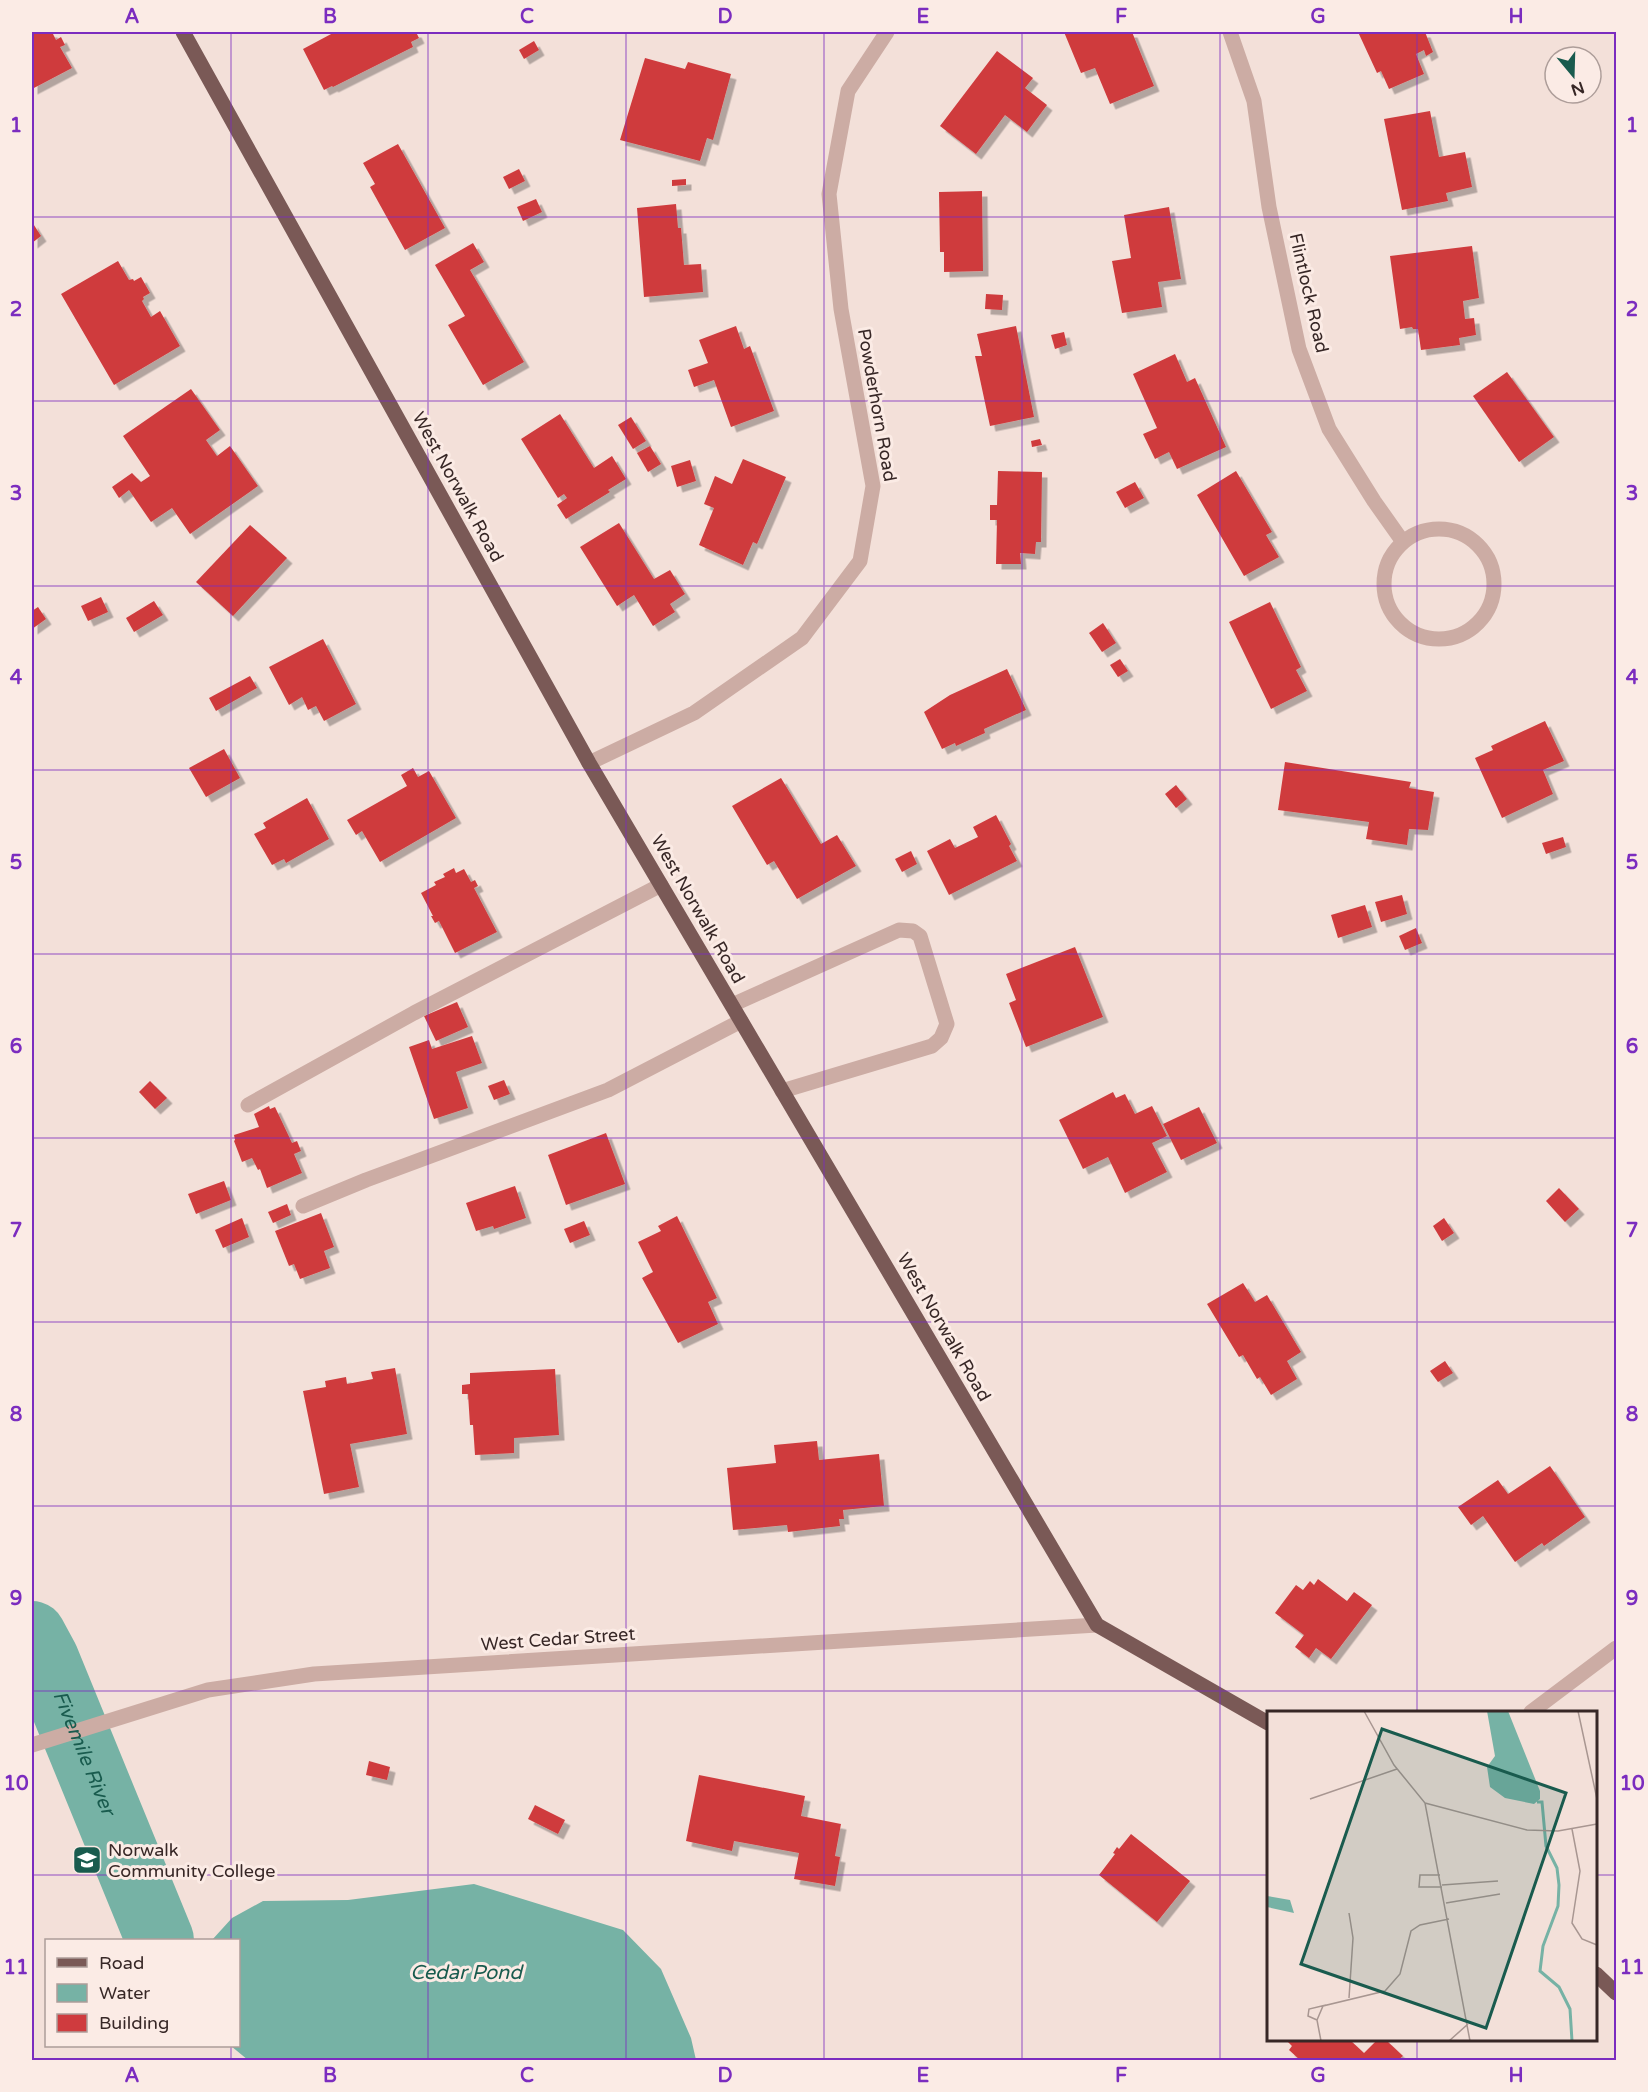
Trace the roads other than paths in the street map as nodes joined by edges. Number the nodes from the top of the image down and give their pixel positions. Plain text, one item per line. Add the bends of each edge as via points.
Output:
1 (183, 32) edge
2 (887, 32) edge
3 (1230, 32) edge
4 (1403, 542) junction
5 (589, 763) junction
6 (661, 885) junction
7 (732, 1005) junction
8 (741, 1021) junction
9 (782, 1091) junction
10 (248, 1105) dead end
11 (303, 1206) dead end
12 (1097, 1625) junction
13 (1617, 1648) edge
14 (1534, 1711) edge
15 (1267, 1722) edge
16 (32, 1745) edge
17 (1597, 1975) edge
18 (1617, 1993) edge

1 - 5 main road, West Norwalk Road
2 - 5 street, Powderhorn Road via 848,91 829,194 841,309 873,486 860,561 802,638 694,713
3 - 4 street, Flintlock Road via 1254,101 1269,207 1299,349 1329,429
4 - 4 street via 1386,567 1383,587 1388,606 1399,623 1434,640 1464,634 1475,626 1489,608 1494,586 1485,554 1468,538 1447,530 1423,531
5 - 6 main road, West Norwalk Road
6 - 7 main road, West Norwalk Road
6 - 10 street via 414,1013
7 - 8 main road, West Norwalk Road
7 - 9 street via 899,930 920,936 947,1024 940,1038 932,1046
8 - 9 main road, West Norwalk Road
8 - 11 street via 608,1090
9 - 12 main road, West Norwalk Road
12 - 15 main road, West Norwalk Road
12 - 16 street, West Cedar Street via 314,1674 208,1690
13 - 14 street
17 - 18 main road

